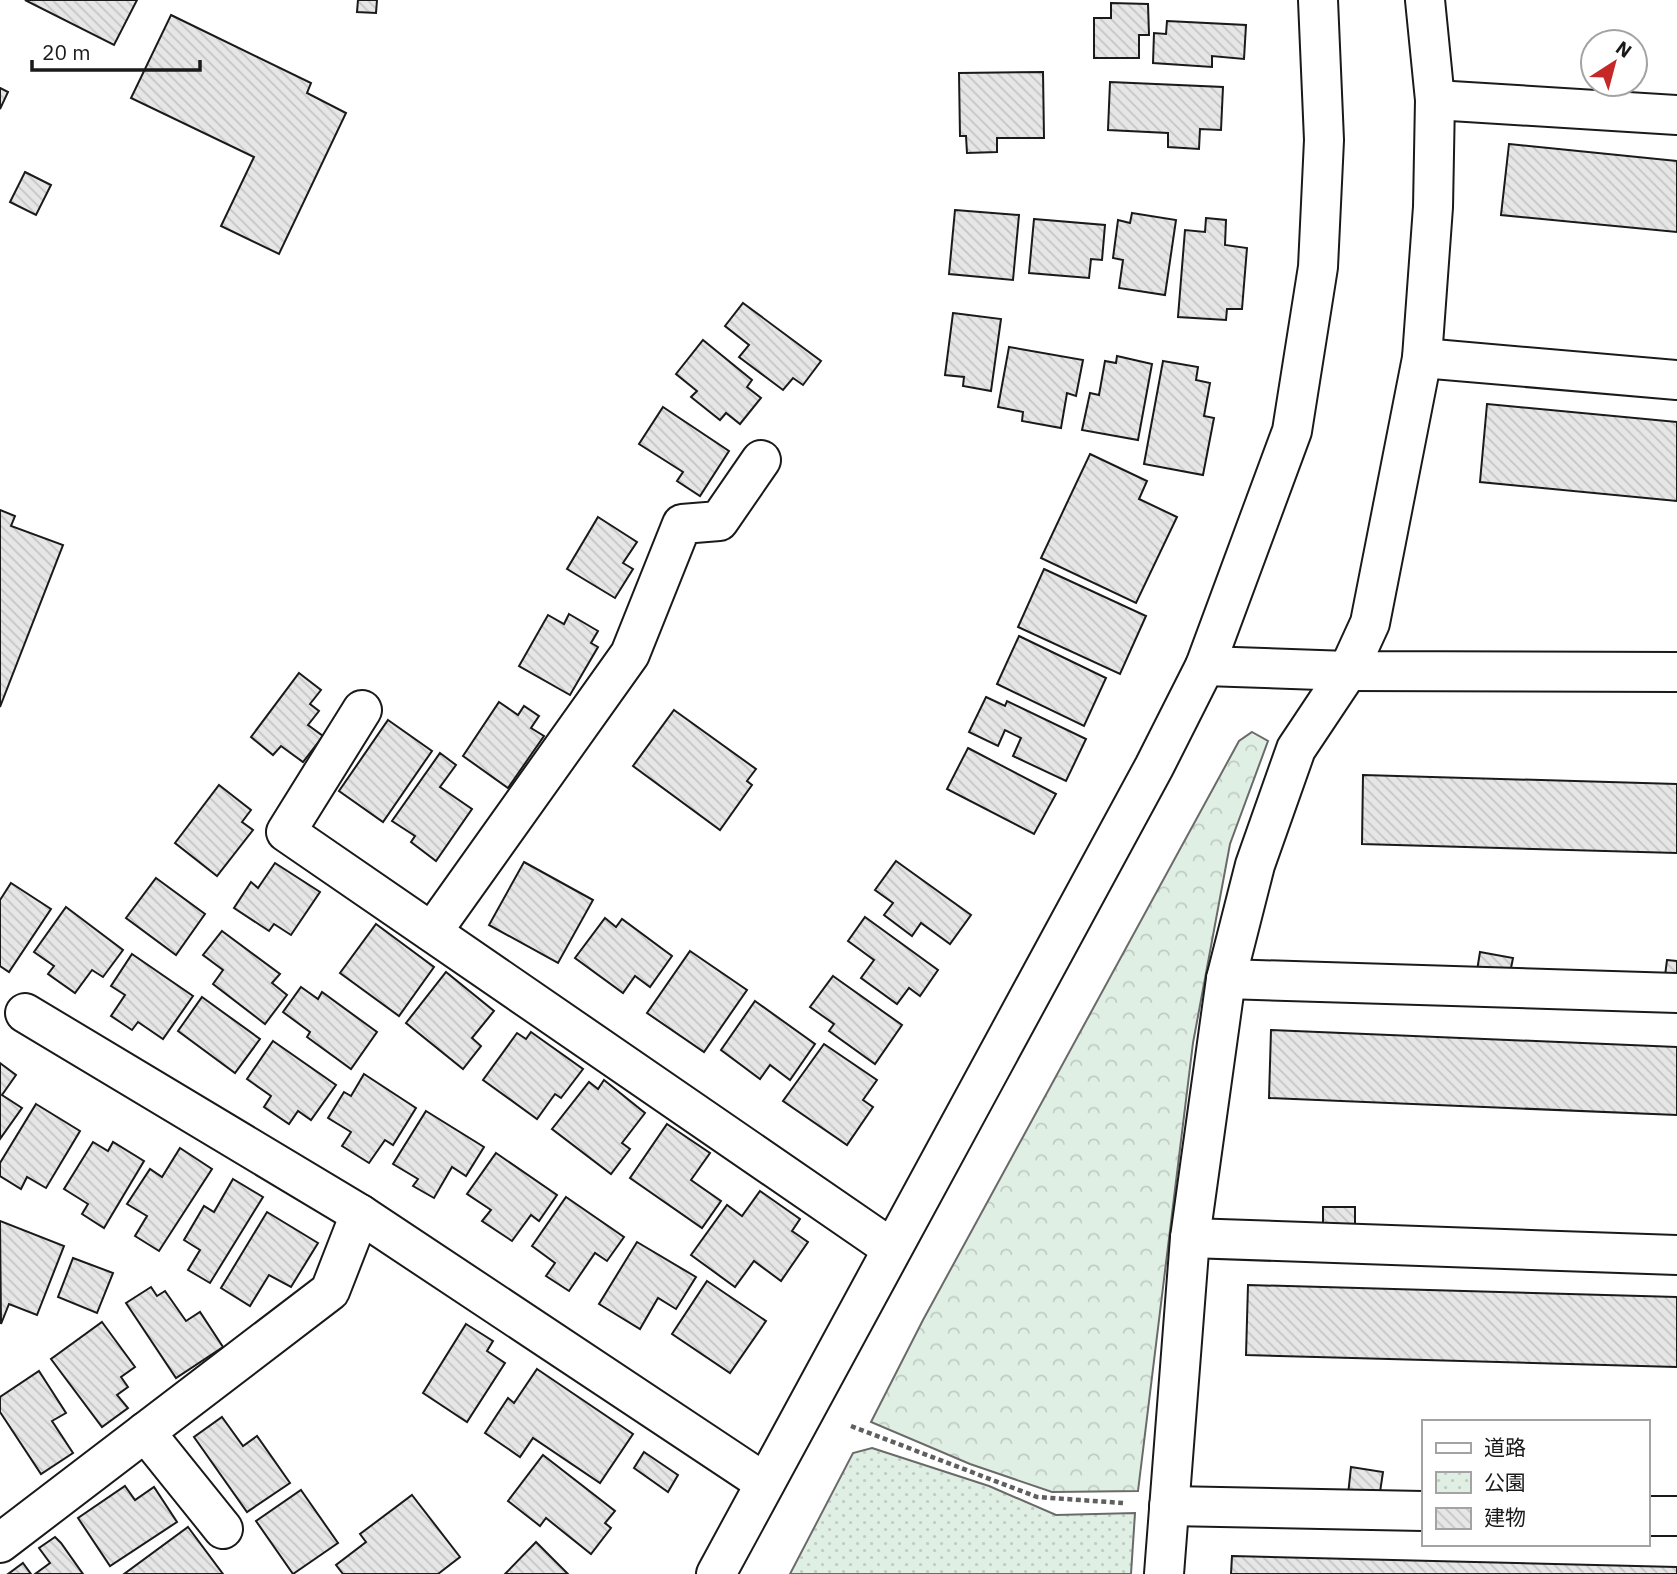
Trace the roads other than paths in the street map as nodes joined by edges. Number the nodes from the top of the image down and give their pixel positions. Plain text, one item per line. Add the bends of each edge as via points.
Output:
1 (1318, 0) edge
2 (1425, 0) edge
3 (1435, 100) junction
4 (1677, 115) edge
5 (1422, 358) junction
6 (1677, 380) edge
7 (761, 460) dead end
8 (1205, 666) junction
9 (1348, 671) junction
10 (1677, 672) edge
11 (362, 710) dead end
12 (432, 932) junction
13 (1226, 979) junction
14 (1677, 993) edge
15 (25, 1013) dead end
16 (360, 1214) junction
17 (1190, 1238) junction
18 (891, 1248) junction
19 (1677, 1255) edge
20 (145, 1432) junction
21 (765, 1483) junction
22 (1169, 1506) junction
23 (1422, 1511) edge
24 (1649, 1516) edge
25 (1677, 1516) edge
26 (223, 1529) dead end
27 (0, 1543) edge
28 (716, 1574) edge
29 (1164, 1574) edge

1 - 8 street via 1324,140 1318,267 1292,431
2 - 3 street
3 - 4 street
3 - 5 street
5 - 6 street
5 - 9 street via 1370,623
7 - 12 street via 719,521 682,524 630,654
8 - 9 street
8 - 18 street via 1154,768
9 - 10 street
9 - 13 street via 1296,749 1255,865
11 - 12 street via 286,832
12 - 18 street
13 - 14 street
13 - 17 street
15 - 16 street
16 - 20 street via 330,1291
16 - 21 street
17 - 19 street
17 - 22 street
18 - 21 street
20 - 26 street
20 - 27 street
21 - 28 street
22 - 23 street
22 - 29 street
24 - 25 street

